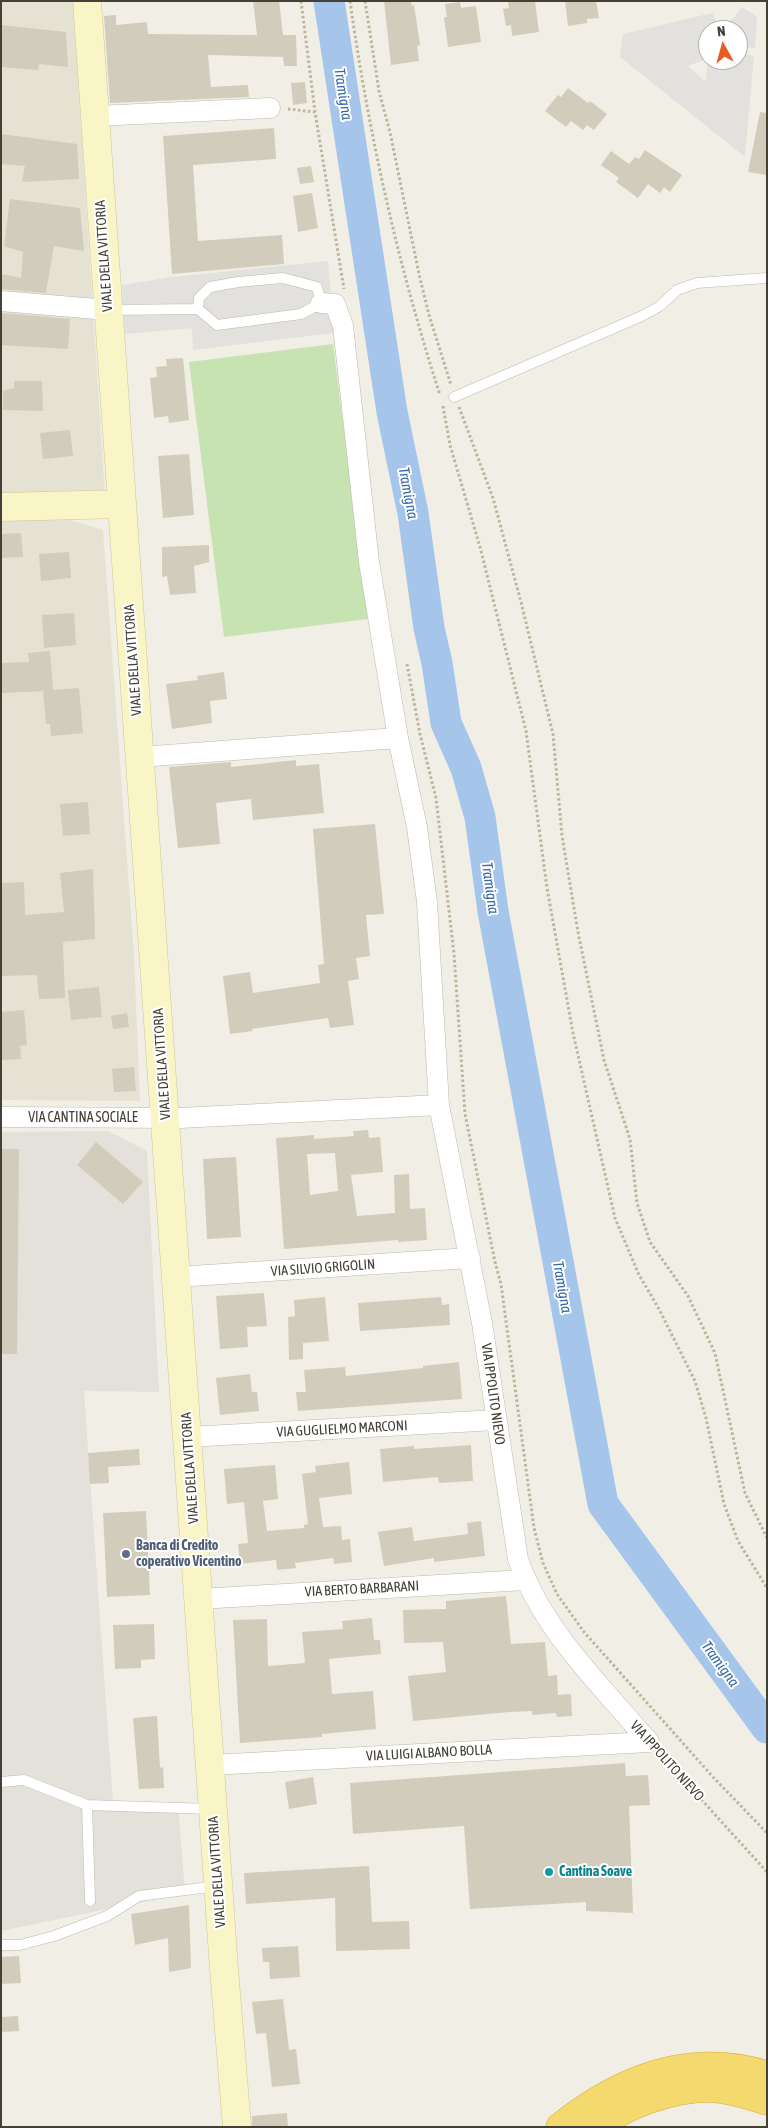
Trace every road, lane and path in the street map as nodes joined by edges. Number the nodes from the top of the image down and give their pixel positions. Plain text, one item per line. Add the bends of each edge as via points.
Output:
1 (87, 1) edge
2 (301, 1) edge
3 (350, 1) edge
4 (365, 1) edge
5 (270, 108) joint
6 (315, 112) junction
7 (95, 116) junction
8 (767, 278) edge
9 (344, 293) dead end
10 (1, 302) edge
11 (321, 303) junction
12 (198, 309) junction
13 (108, 310) junction
14 (454, 397) junction
15 (122, 504) junction
16 (1, 507) edge
17 (398, 738) junction
18 (140, 757) junction
19 (439, 1105) junction
20 (1, 1117) edge
21 (165, 1118) junction
22 (470, 1258) junction
23 (176, 1277) junction
24 (510, 1349) dead end
25 (496, 1420) junction
26 (188, 1437) junction
27 (767, 1538) edge
28 (525, 1580) junction
29 (767, 1588) edge
30 (199, 1599) junction
31 (649, 1742) junction
32 (210, 1765) junction
33 (1, 1782) edge
34 (87, 1805) junction
35 (213, 1809) junction
36 (767, 1833) edge
37 (767, 1872) edge
38 (218, 1886) junction
39 (90, 1901) dead end
40 (1, 1946) edge
41 (767, 2075) edge
42 (767, 2101) edge
43 (237, 2127) edge
44 (560, 2127) edge
45 (596, 2127) edge

1 - 7 street, VIALE DELLA VITTORIA
2 - 6 path
3 - 29 path via 371,135 394,239 417,325 442,400 450,445 480,547 526,731 547,888 573,1033 615,1218 640,1275 695,1381 724,1504 738,1541
4 - 14 path via 379,91 419,274
5 - 6 path
5 - 7 street
6 - 9 path
7 - 13 street, VIALE DELLA VITTORIA
8 - 14 lane via 697,283 677,290 660,306 642,316
10 - 13 street
11 - 12 lane via 301,314 216,325
11 - 12 lane via 317,287 283,278 210,287 199,298
11 - 17 street, VIA IPPOLITO NIEVO via 335,304 343,326 369,562
12 - 13 lane
13 - 15 street, VIALE DELLA VITTORIA
14 - 27 path via 493,498 553,734 562,836 578,932 604,1060 630,1139 637,1204 650,1242 688,1296 715,1353 745,1493
15 - 16 street
15 - 18 street, VIALE DELLA VITTORIA
17 - 18 street
17 - 19 street, VIA IPPOLITO NIEVO via 417,827 427,902
18 - 21 street, VIALE DELLA VITTORIA
19 - 21 street
19 - 22 street, VIA IPPOLITO NIEVO
20 - 21 street, VIA CANTINA SOCIALE
21 - 23 street, VIALE DELLA VITTORIA
22 - 23 street, VIA SILVIO GRIGOLIN
22 - 25 street, VIA IPPOLITO NIEVO
23 - 26 street, VIALE DELLA VITTORIA
24 - 36 path via 534,1528 543,1563 557,1594 584,1632
25 - 26 street, VIA GUGLIELMO MARCONI
25 - 28 street, VIA IPPOLITO NIEVO via 518,1558
26 - 30 street, VIALE DELLA VITTORIA
28 - 30 street, VIA BERTO BARBARANI
28 - 31 street, VIA IPPOLITO NIEVO via 543,1614 562,1639
30 - 32 street, VIALE DELLA VITTORIA
31 - 32 street, VIA LUIGI ALBANO BOLLA
31 - 37 path, VIA IPPOLITO NIEVO
32 - 35 street, VIALE DELLA VITTORIA
33 - 34 lane via 24,1780
34 - 35 lane
34 - 39 lane
35 - 38 street, VIALE DELLA VITTORIA
38 - 40 lane via 139,1896 107,1916 54,1936 20,1945
38 - 43 street, VIALE DELLA VITTORIA
41 - 44 highway via 732,2067 708,2066 648,2076 586,2106
42 - 45 highway via 709,2088 668,2094 631,2106

